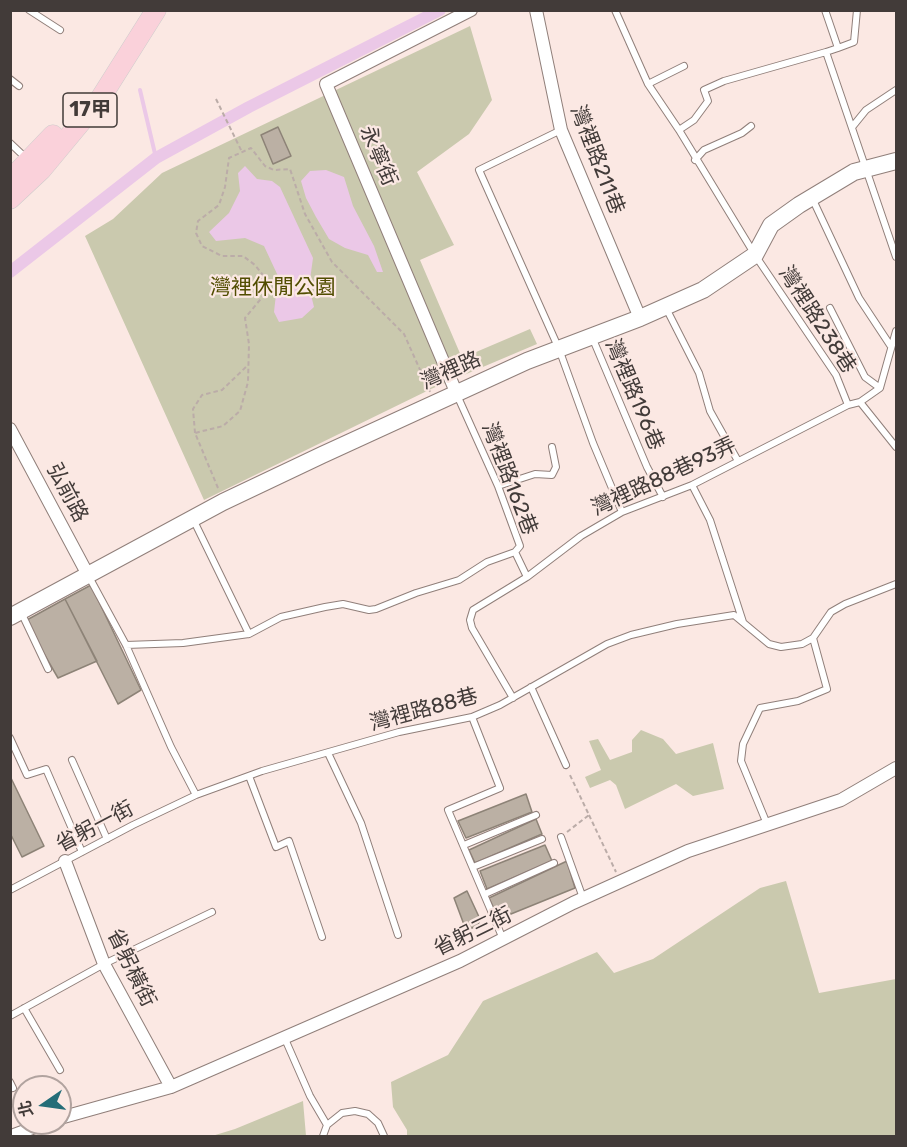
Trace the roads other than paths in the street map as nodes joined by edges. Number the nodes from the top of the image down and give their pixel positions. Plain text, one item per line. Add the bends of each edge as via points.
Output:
1 (29, 10) edge
2 (140, 10) edge
3 (156, 10) edge
4 (471, 10) edge
5 (536, 10) edge
6 (615, 10) edge
7 (825, 10) edge
8 (857, 10) edge
9 (60, 30) dead end
10 (838, 48) junction
11 (826, 52) junction
12 (684, 66) dead end
13 (10, 79) edge
14 (648, 84) junction
15 (20, 86) dead end
16 (897, 90) edge
17 (751, 126) dead end
18 (853, 126) junction
19 (561, 130) junction
20 (679, 130) junction
21 (10, 143) edge
22 (694, 160) junction
23 (897, 161) edge
24 (29, 162) junction
25 (864, 169) junction
26 (10, 180) edge
27 (811, 196) junction
28 (10, 199) edge
29 (754, 255) junction
30 (897, 258) edge
31 (666, 308) junction
32 (830, 308) dead end
33 (640, 318) junction
34 (897, 331) edge
35 (592, 337) junction
36 (890, 345) junction
37 (559, 349) junction
38 (880, 388) junction
39 (456, 392) junction
40 (860, 402) junction
41 (848, 405) junction
42 (10, 429) edge
43 (552, 447) dead end
44 (897, 447) edge
45 (738, 461) junction
46 (692, 485) junction
47 (498, 486) junction
48 (663, 497) junction
49 (622, 512) junction
50 (193, 518) junction
51 (515, 552) junction
52 (88, 575) junction
53 (527, 577) junction
54 (897, 584) edge
55 (16, 614) edge
56 (744, 625) junction
57 (249, 634) junction
58 (813, 638) junction
59 (126, 645) junction
60 (48, 669) dead end
61 (531, 687) junction
62 (513, 698) junction
63 (472, 717) junction
64 (10, 738) edge
65 (328, 753) junction
66 (72, 760) dead end
67 (566, 765) road end
68 (897, 768) edge
69 (249, 776) junction
70 (195, 795) junction
71 (536, 815) dead end
72 (767, 825) junction
73 (561, 837) road end
74 (107, 839) junction
75 (542, 839) dead end
76 (464, 845) junction
77 (82, 852) junction
78 (65, 861) junction
79 (554, 863) dead end
80 (473, 867) junction
81 (10, 890) edge
82 (485, 894) junction
83 (584, 899) junction
84 (212, 912) dead end
85 (398, 934) dead end
86 (322, 937) dead end
87 (503, 940) junction
88 (104, 964) junction
89 (24, 1008) junction
90 (10, 1016) edge
91 (285, 1039) junction
92 (60, 1070) dead end
93 (171, 1087) junction
94 (72, 1115) edge
95 (327, 1125) junction
96 (323, 1137) edge
97 (384, 1137) edge

1 - 9 lane
2 - 24 main road, 17甲 via 90,89
3 - 28 main road, 17甲 via 100,99 41,170
4 - 39 street, 永寧街 via 326,84
5 - 19 street, 灣裡路211巷
6 - 14 lane, 灣裡路238巷
7 - 10 lane
8 - 10 lane via 854,42
10 - 11 lane
11 - 18 lane
11 - 20 lane via 704,90 708,101 694,120
12 - 14 lane
13 - 15 lane
14 - 20 lane, 灣裡路238巷
16 - 18 lane via 866,110
17 - 22 lane via 704,150
18 - 25 lane
19 - 33 street, 灣裡路211巷
19 - 37 lane via 479,170
20 - 22 lane, 灣裡路238巷
21 - 24 lane
22 - 29 lane, 灣裡路238巷
23 - 25 street, 灣裡路
24 - 26 main road, 17甲
25 - 27 street, 灣裡路
25 - 30 lane
27 - 29 street, 灣裡路 via 771,225
27 - 36 lane via 859,298
29 - 31 street, 灣裡路 via 717,282
29 - 41 lane, 灣裡路238巷 via 836,375
31 - 33 street, 灣裡路
31 - 45 lane via 699,373 710,411
32 - 38 lane via 865,377
33 - 35 street, 灣裡路
34 - 36 lane
35 - 37 street, 灣裡路
35 - 48 lane, 灣裡路196巷
36 - 38 lane
37 - 39 street, 灣裡路
37 - 49 lane
38 - 40 lane, 灣裡路88巷93弄
39 - 47 lane, 灣裡路162巷
39 - 50 street, 灣裡路
40 - 41 lane, 灣裡路88巷93弄
40 - 44 lane
41 - 45 lane, 灣裡路88巷93弄
42 - 52 street, 弘前路
43 - 47 lane via 556,466 552,475 535,474
45 - 46 lane, 灣裡路88巷93弄
46 - 48 lane, 灣裡路88巷93弄
46 - 56 lane via 710,520
47 - 51 lane, 灣裡路162巷 via 520,546
48 - 49 lane, 灣裡路88巷93弄
49 - 53 lane, 灣裡路88巷93弄 via 581,536
50 - 52 street, 灣裡路
50 - 57 lane
51 - 53 lane, 灣裡路162巷
51 - 57 lane via 487,562 459,580 376,609 343,604 325,607 281,617
52 - 55 street, 灣裡路
52 - 59 lane
53 - 62 lane, 灣裡路88巷93弄 via 470,615 472,628
54 - 58 lane via 831,612
55 - 60 lane
56 - 58 lane, 灣裡路88巷 via 769,644 781,647
56 - 61 lane, 灣裡路88巷 via 734,615 631,635 607,644
57 - 59 lane via 183,643
58 - 72 lane via 827,689 798,701 760,708 743,744 741,761
59 - 70 lane
61 - 62 lane, 灣裡路88巷
61 - 67 lane
62 - 63 lane, 灣裡路88巷
63 - 65 lane, 灣裡路88巷 via 399,732
63 - 76 lane via 500,788 448,810
64 - 77 lane via 27,775 46,769
65 - 69 lane, 灣裡路88巷
65 - 85 lane via 361,823
66 - 74 lane
68 - 72 street, 省躬三街 via 841,800
69 - 70 lane, 灣裡路88巷
69 - 86 lane via 276,847 289,842
70 - 74 lane, 省躬一街
71 - 76 lane
72 - 83 street, 省躬三街 via 688,851
73 - 83 lane
74 - 77 lane, 省躬一街
75 - 80 lane
76 - 80 lane
77 - 78 lane, 省躬一街
78 - 81 lane, 省躬一街
78 - 88 street, 省躬橫街
79 - 82 lane
80 - 82 lane
82 - 87 lane
83 - 87 street, 省躬三街
84 - 88 lane
87 - 91 street, 省躬三街
88 - 89 lane
88 - 93 street, 省躬橫街
89 - 90 lane
89 - 92 lane
91 - 93 street, 省躬三街
91 - 95 lane
93 - 94 street, 省躬三街
95 - 96 lane
95 - 97 lane via 342,1113 355,1111 368,1114

